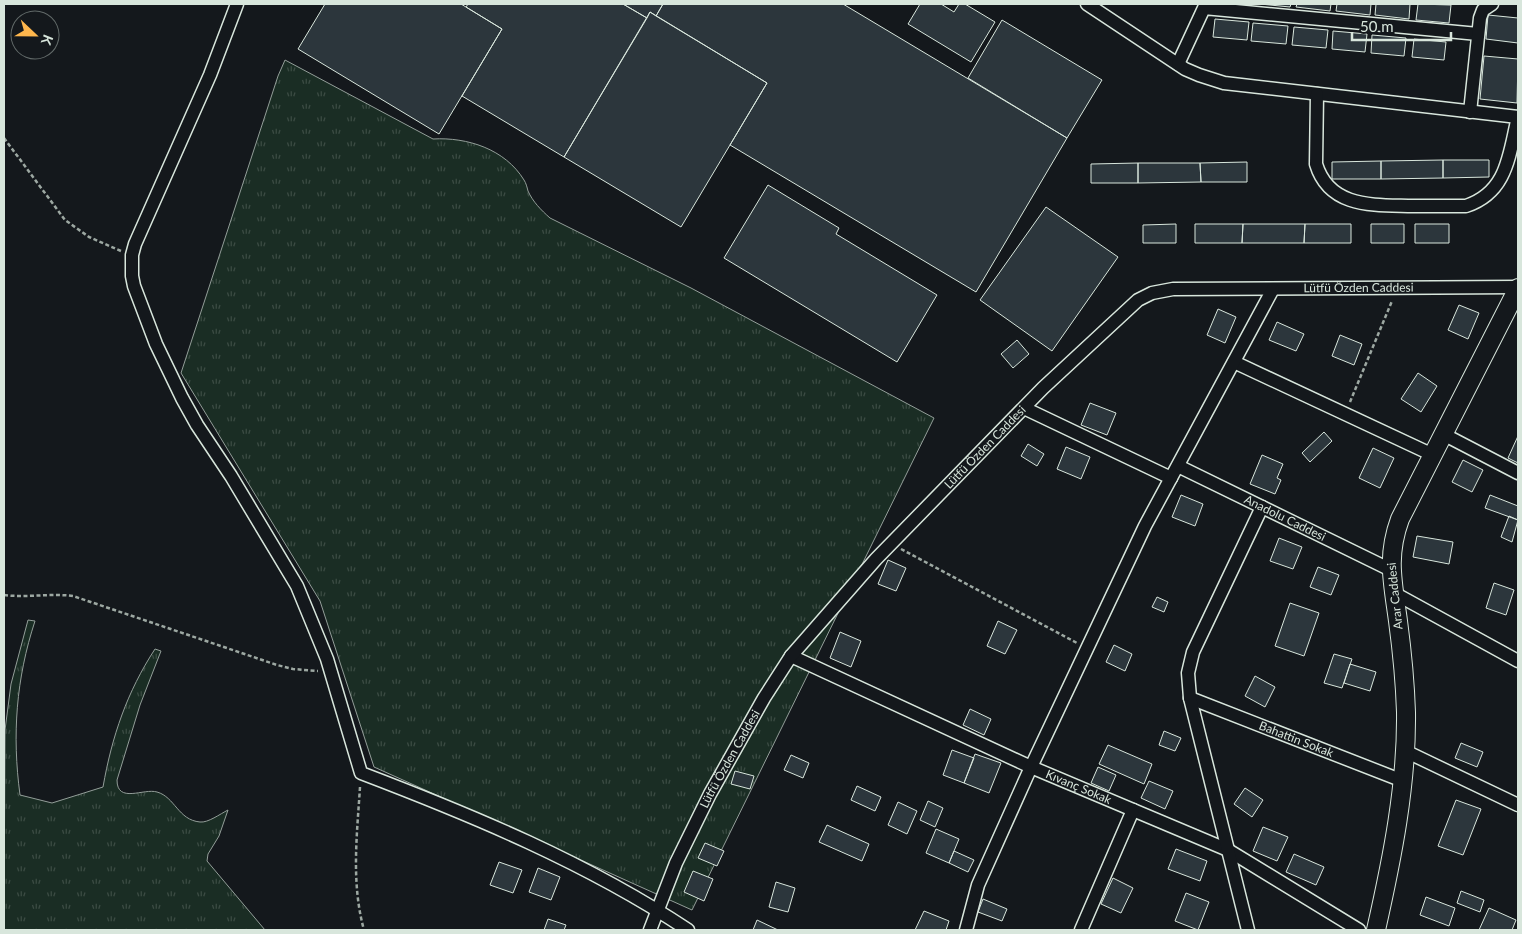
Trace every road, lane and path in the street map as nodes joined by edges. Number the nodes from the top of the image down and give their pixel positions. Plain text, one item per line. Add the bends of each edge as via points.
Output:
1 (238, 4) edge
2 (1087, 4) edge
3 (1492, 4) edge
4 (1478, 34) junction
5 (1178, 64) junction
6 (1317, 94) junction
7 (1470, 112) junction
8 (1518, 117) edge
9 (4, 138) edge
10 (132, 255) junction
11 (1398, 288) junction
12 (1518, 288) edge
13 (1273, 289) junction
14 (1234, 362) junction
15 (1024, 408) junction
16 (1345, 414) junction
17 (1443, 434) junction
18 (1433, 455) junction
19 (1178, 466) junction
20 (1518, 473) edge
21 (1171, 478) junction
22 (1262, 507) junction
23 (891, 544) junction
24 (1391, 570) junction
25 (1394, 593) junction
26 (4, 595) edge
27 (1087, 649) junction
28 (791, 656) junction
29 (1518, 661) edge
30 (330, 670) junction
31 (1190, 698) junction
32 (1405, 751) junction
33 (1031, 767) junction
34 (361, 773) junction
35 (1403, 781) junction
36 (1518, 805) edge
37 (1134, 810) junction
38 (1228, 850) junction
39 (657, 910) junction
40 (364, 930) edge
41 (650, 930) edge
42 (688, 930) edge
43 (966, 930) edge
44 (1081, 930) edge
45 (1248, 930) edge
46 (1375, 930) edge

1 - 10 street
2 - 5 street
3 - 4 street via 1481,14
4 - 5 street via 1204,8
4 - 7 street
5 - 6 street via 1199,76 1224,83
6 - 7 street
6 - 8 street via 1318,171 1325,183 1338,194 1367,205 1466,206 1481,200 1495,188 1505,171
7 - 8 street
9 - 10 path via 65,220 89,237
10 - 30 street via 134,286 168,371 197,425 297,586
11 - 12 street, Lütfü Özden Caddesi
11 - 13 street, Lütfü Özden Caddesi
11 - 16 path
12 - 17 street, Arar Caddesi
13 - 14 street
13 - 15 street, Lütfü Özden Caddesi via 1173,289 1145,296
14 - 16 street
14 - 19 street
15 - 21 street
15 - 23 street, Lütfü Özden Caddesi
16 - 18 street
17 - 18 street, Arar Caddesi
17 - 20 street
18 - 24 street, Arar Caddesi via 1398,525 1392,544
19 - 21 street
19 - 22 street, Anadolu Caddesi
21 - 27 street
22 - 24 street, Anadolu Caddesi
22 - 31 street via 1192,652 1188,673
23 - 27 path
23 - 28 street, Lütfü Özden Caddesi
24 - 25 street, Arar Caddesi
25 - 29 street
25 - 32 street, Arar Caddesi via 1405,684
26 - 30 path via 73,596 277,665 310,671
27 - 33 street
28 - 33 street, Kıvanç Sokak
28 - 39 street, Lütfü Özden Caddesi via 710,794
30 - 34 street
31 - 35 street, Bahattin Sokak
31 - 38 street
32 - 35 street, Arar Caddesi
32 - 36 street
33 - 37 street, Kıvanç Sokak
33 - 43 street via 978,885
34 - 39 street via 514,836
34 - 40 path via 355,877
35 - 46 street, Arar Caddesi
37 - 38 street, Kıvanç Sokak
37 - 44 street
38 - 45 street
38 - 46 street, Kıvanç Sokak
39 - 41 street, Lütfü Özden Caddesi
39 - 42 street

